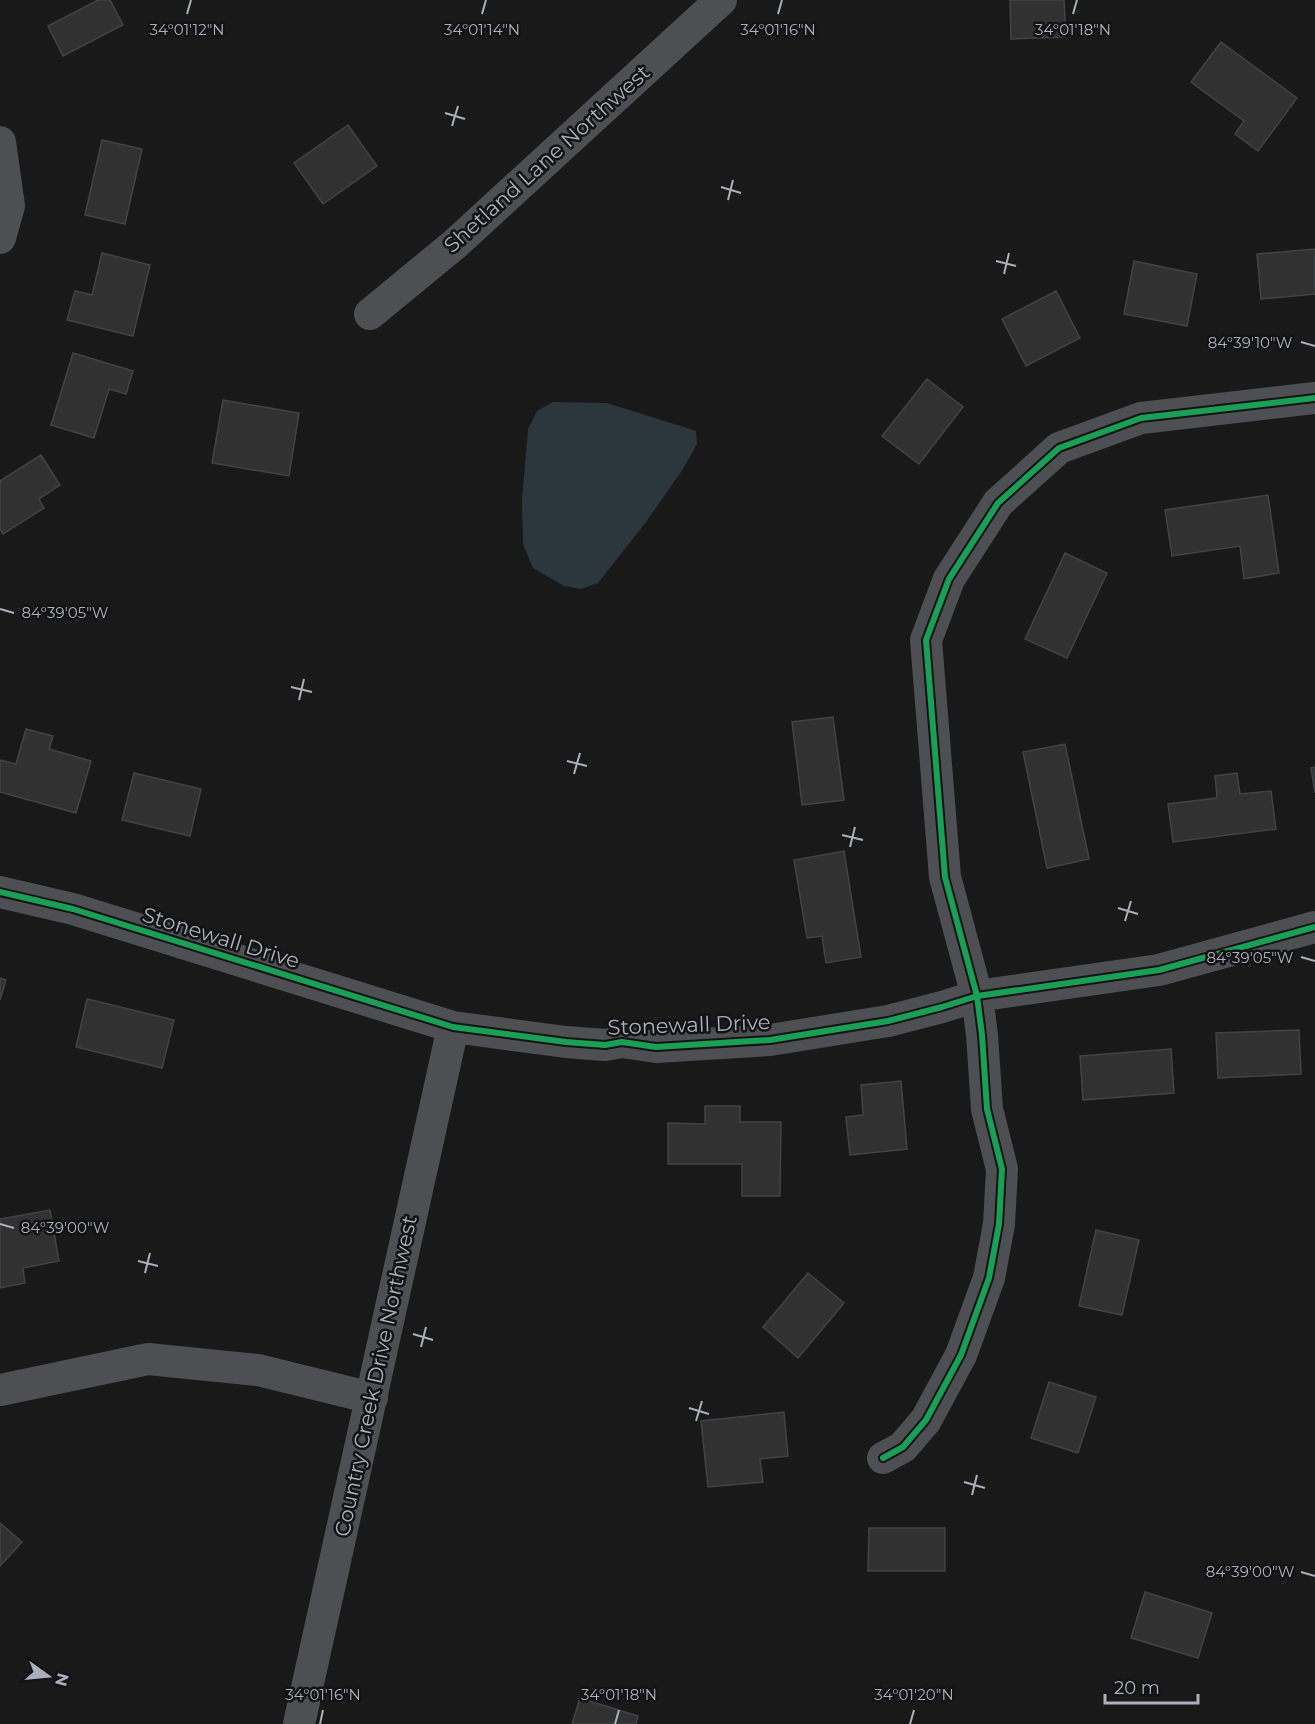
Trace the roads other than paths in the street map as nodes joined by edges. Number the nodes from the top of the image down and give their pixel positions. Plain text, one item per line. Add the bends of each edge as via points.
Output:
1 (721, 0) edge
2 (0, 142) edge
3 (0, 237) edge
4 (370, 314) dead end
5 (1315, 398) edge
6 (0, 892) edge
7 (1315, 927) edge
8 (977, 996) junction
9 (453, 1027) junction
10 (0, 1390) edge
11 (372, 1398) junction
12 (883, 1458) dead end
13 (298, 1724) edge

1 - 4 street, Shetland Lane Northwest via 454,244
2 - 3 street via 9,206
5 - 8 street via 1141,418 1059,448 998,503 949,579 926,640 945,877
6 - 9 street, Stonewall Drive via 73,909
7 - 8 street, Stonewall Drive via 1160,970
8 - 9 street, Stonewall Drive via 888,1021 770,1040 656,1047 622,1042 605,1045
8 - 12 street via 987,1109 1002,1169 999,1224 989,1278 961,1355 926,1420 903,1447
9 - 11 street, Country Creek Drive Northwest
10 - 11 street via 148,1359 258,1370
11 - 13 street, Country Creek Drive Northwest

